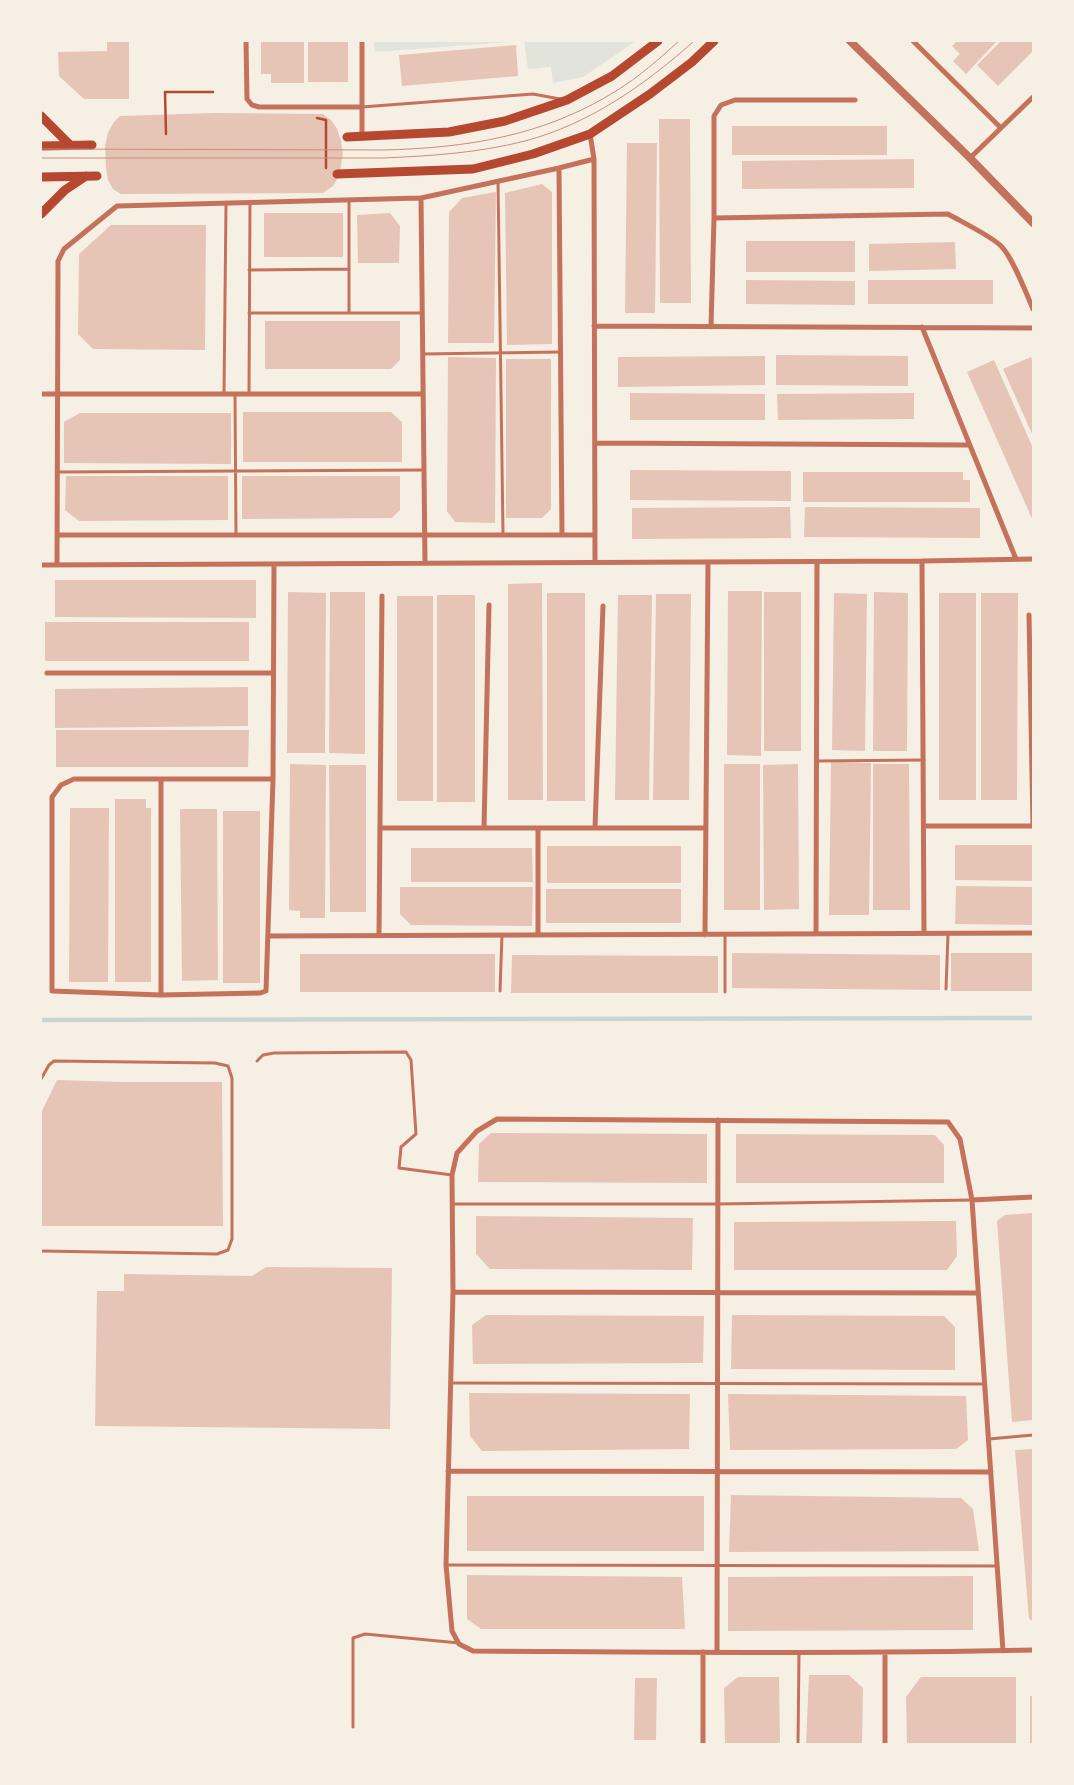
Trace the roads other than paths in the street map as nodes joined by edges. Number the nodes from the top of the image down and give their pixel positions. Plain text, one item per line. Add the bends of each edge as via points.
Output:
1 (246, 41) edge
2 (362, 41) edge
3 (658, 41) edge
4 (714, 41) edge
5 (850, 41) edge
6 (913, 41) edge
7 (1033, 97) edge
8 (567, 100) junction
9 (855, 100) dead end
10 (361, 108) junction
11 (41, 116) edge
12 (1002, 128) junction
13 (590, 134) junction
14 (346, 137) dead end
15 (362, 137) junction
16 (70, 145) junction
17 (92, 145) dead end
18 (41, 146) edge
19 (970, 158) junction
20 (594, 159) junction
21 (560, 168) junction
22 (337, 174) dead end
23 (86, 176) junction
24 (97, 176) dead end
25 (41, 177) edge
26 (498, 181) junction
27 (421, 198) junction
28 (349, 200) junction
29 (250, 202) junction
30 (226, 203) junction
31 (41, 214) edge
32 (714, 218) junction
33 (1033, 224) edge
34 (250, 270) junction
35 (349, 270) junction
36 (1033, 309) edge
37 (250, 313) junction
38 (349, 313) junction
39 (422, 313) junction
40 (594, 326) junction
41 (711, 327) junction
42 (922, 327) junction
43 (1033, 328) edge
44 (561, 352) junction
45 (500, 353) junction
46 (422, 354) junction
47 (41, 394) edge
48 (57, 394) junction
49 (224, 394) junction
50 (235, 394) junction
51 (249, 394) junction
52 (423, 394) junction
53 (595, 443) junction
54 (968, 445) junction
55 (424, 470) junction
56 (236, 471) junction
57 (58, 472) junction
58 (236, 534) junction
59 (424, 534) junction
60 (502, 534) junction
61 (58, 535) junction
62 (562, 535) junction
63 (595, 535) junction
64 (1016, 559) junction
65 (1033, 559) edge
66 (922, 561) junction
67 (595, 562) junction
68 (708, 562) junction
69 (817, 562) junction
70 (425, 563) junction
71 (57, 564) junction
72 (274, 564) junction
73 (41, 565) edge
74 (382, 596) dead end
75 (489, 605) dead end
76 (603, 606) dead end
77 (1029, 614) dead end
78 (47, 673) dead end
79 (273, 673) junction
80 (924, 760) junction
81 (817, 761) junction
82 (161, 779) junction
83 (273, 779) junction
84 (925, 826) junction
85 (1033, 826) edge
86 (381, 828) junction
87 (484, 828) junction
88 (538, 828) junction
89 (595, 828) junction
90 (705, 828) junction
91 (924, 933) junction
92 (948, 933) junction
93 (1033, 933) edge
94 (816, 934) junction
95 (705, 935) junction
96 (725, 935) junction
97 (269, 936) junction
98 (379, 936) junction
99 (502, 936) junction
100 (538, 936) junction
101 (946, 989) dead end
102 (500, 991) dead end
103 (725, 992) dead end
104 (161, 995) junction
105 (257, 1061) dead end
106 (41, 1079) edge
107 (718, 1120) junction
108 (452, 1175) junction
109 (1033, 1197) edge
110 (972, 1200) junction
111 (452, 1204) junction
112 (718, 1204) junction
113 (41, 1251) edge
114 (452, 1292) junction
115 (718, 1293) junction
116 (978, 1293) junction
117 (450, 1383) junction
118 (718, 1383) junction
119 (985, 1384) junction
120 (1033, 1435) edge
121 (989, 1439) junction
122 (448, 1471) junction
123 (718, 1471) junction
124 (991, 1472) junction
125 (446, 1565) junction
126 (718, 1566) junction
127 (998, 1566) junction
128 (460, 1644) junction
129 (1033, 1650) edge
130 (1003, 1651) junction
131 (703, 1652) junction
132 (718, 1652) junction
133 (799, 1653) junction
134 (885, 1653) junction
135 (353, 1726) dead end
136 (703, 1744) edge
137 (798, 1744) edge
138 (885, 1744) edge

1 - 10 street via 246,99 252,105
2 - 10 street
3 - 8 main road via 612,76
4 - 13 main road via 650,94
5 - 19 street
6 - 12 street
7 - 12 street
8 - 10 lane via 533,94
8 - 15 main road via 505,121 449,132
9 - 32 street via 735,100 721,106 714,116
10 - 15 street
11 - 16 main road
12 - 19 street
13 - 20 street
13 - 22 main road via 534,154 473,169
14 - 15 main road
16 - 17 main road
16 - 18 main road
19 - 33 street
20 - 21 street
20 - 40 street
21 - 26 street
21 - 44 street
23 - 24 main road
23 - 25 main road
23 - 31 main road via 65,190
26 - 27 street
26 - 45 lane
27 - 28 street
27 - 39 street
28 - 29 street
28 - 35 lane
29 - 30 street
29 - 34 lane
30 - 48 street via 116,206 64,249 58,261
30 - 49 lane
32 - 36 street via 948,214 1002,247
32 - 41 street
34 - 35 lane
34 - 37 lane
35 - 38 lane
37 - 38 lane
37 - 51 lane
38 - 39 lane
39 - 46 street
40 - 41 street
40 - 53 street
41 - 42 street
42 - 43 street
42 - 54 street
44 - 45 lane
44 - 62 street
45 - 46 lane
45 - 60 lane
46 - 52 street
47 - 48 street
48 - 49 street
48 - 57 street
49 - 50 street
50 - 51 street
50 - 56 lane
51 - 52 street
52 - 55 street
53 - 54 street
53 - 63 street
54 - 64 street
55 - 56 lane
55 - 59 street
56 - 57 lane
56 - 58 lane
57 - 61 street
58 - 59 street
58 - 61 street
59 - 60 street
59 - 70 street
60 - 62 street
61 - 71 street
62 - 63 street
63 - 67 street
64 - 65 street
64 - 66 street
66 - 69 street
66 - 80 street
67 - 68 street
67 - 70 street
68 - 69 street
68 - 90 street
69 - 81 street
70 - 72 street
71 - 72 street
71 - 73 street
72 - 79 street
74 - 86 street
75 - 87 street
76 - 89 street
77 - 85 street
78 - 79 street
79 - 83 street
80 - 81 lane
80 - 84 street
81 - 94 street
82 - 83 street
82 - 104 street
82 - 104 street via 74,779 61,785 52,797 52,991
83 - 97 street
84 - 85 street
84 - 91 street
86 - 87 street
86 - 98 street
87 - 88 street
88 - 89 street
88 - 100 street
89 - 90 street
90 - 95 street
91 - 92 street
91 - 94 street
92 - 93 street
92 - 101 lane
94 - 96 street
95 - 96 street
95 - 100 street
96 - 103 lane
97 - 98 street
97 - 104 street via 266,991
98 - 99 street
99 - 100 street
99 - 102 lane
105 - 108 lane via 263,1055 274,1053 406,1052 411,1060 416,1134 401,1147 398,1168
106 - 113 lane via 54,1061 215,1062 228,1066 232,1078 232,1239 228,1250 217,1254
107 - 108 street via 497,1119 477,1132 457,1153
107 - 110 street via 948,1122 960,1139
107 - 112 street
108 - 111 street
109 - 110 street
110 - 112 lane
110 - 116 street
111 - 112 lane
111 - 114 street
112 - 115 street
114 - 115 street
114 - 117 street
115 - 116 street
115 - 118 street
116 - 119 street
117 - 118 lane
117 - 122 street
118 - 119 lane
118 - 123 street
119 - 121 street
120 - 121 lane
121 - 124 street
122 - 123 street
122 - 125 street
123 - 124 street
123 - 126 street
124 - 127 street
125 - 126 lane
125 - 128 street via 452,1632
126 - 127 lane
126 - 132 street
127 - 130 street
128 - 131 street via 473,1651
128 - 135 lane via 365,1634 353,1638
129 - 130 street
130 - 134 street
131 - 132 street
131 - 136 street
132 - 133 street
133 - 134 street
133 - 137 lane
134 - 138 street

